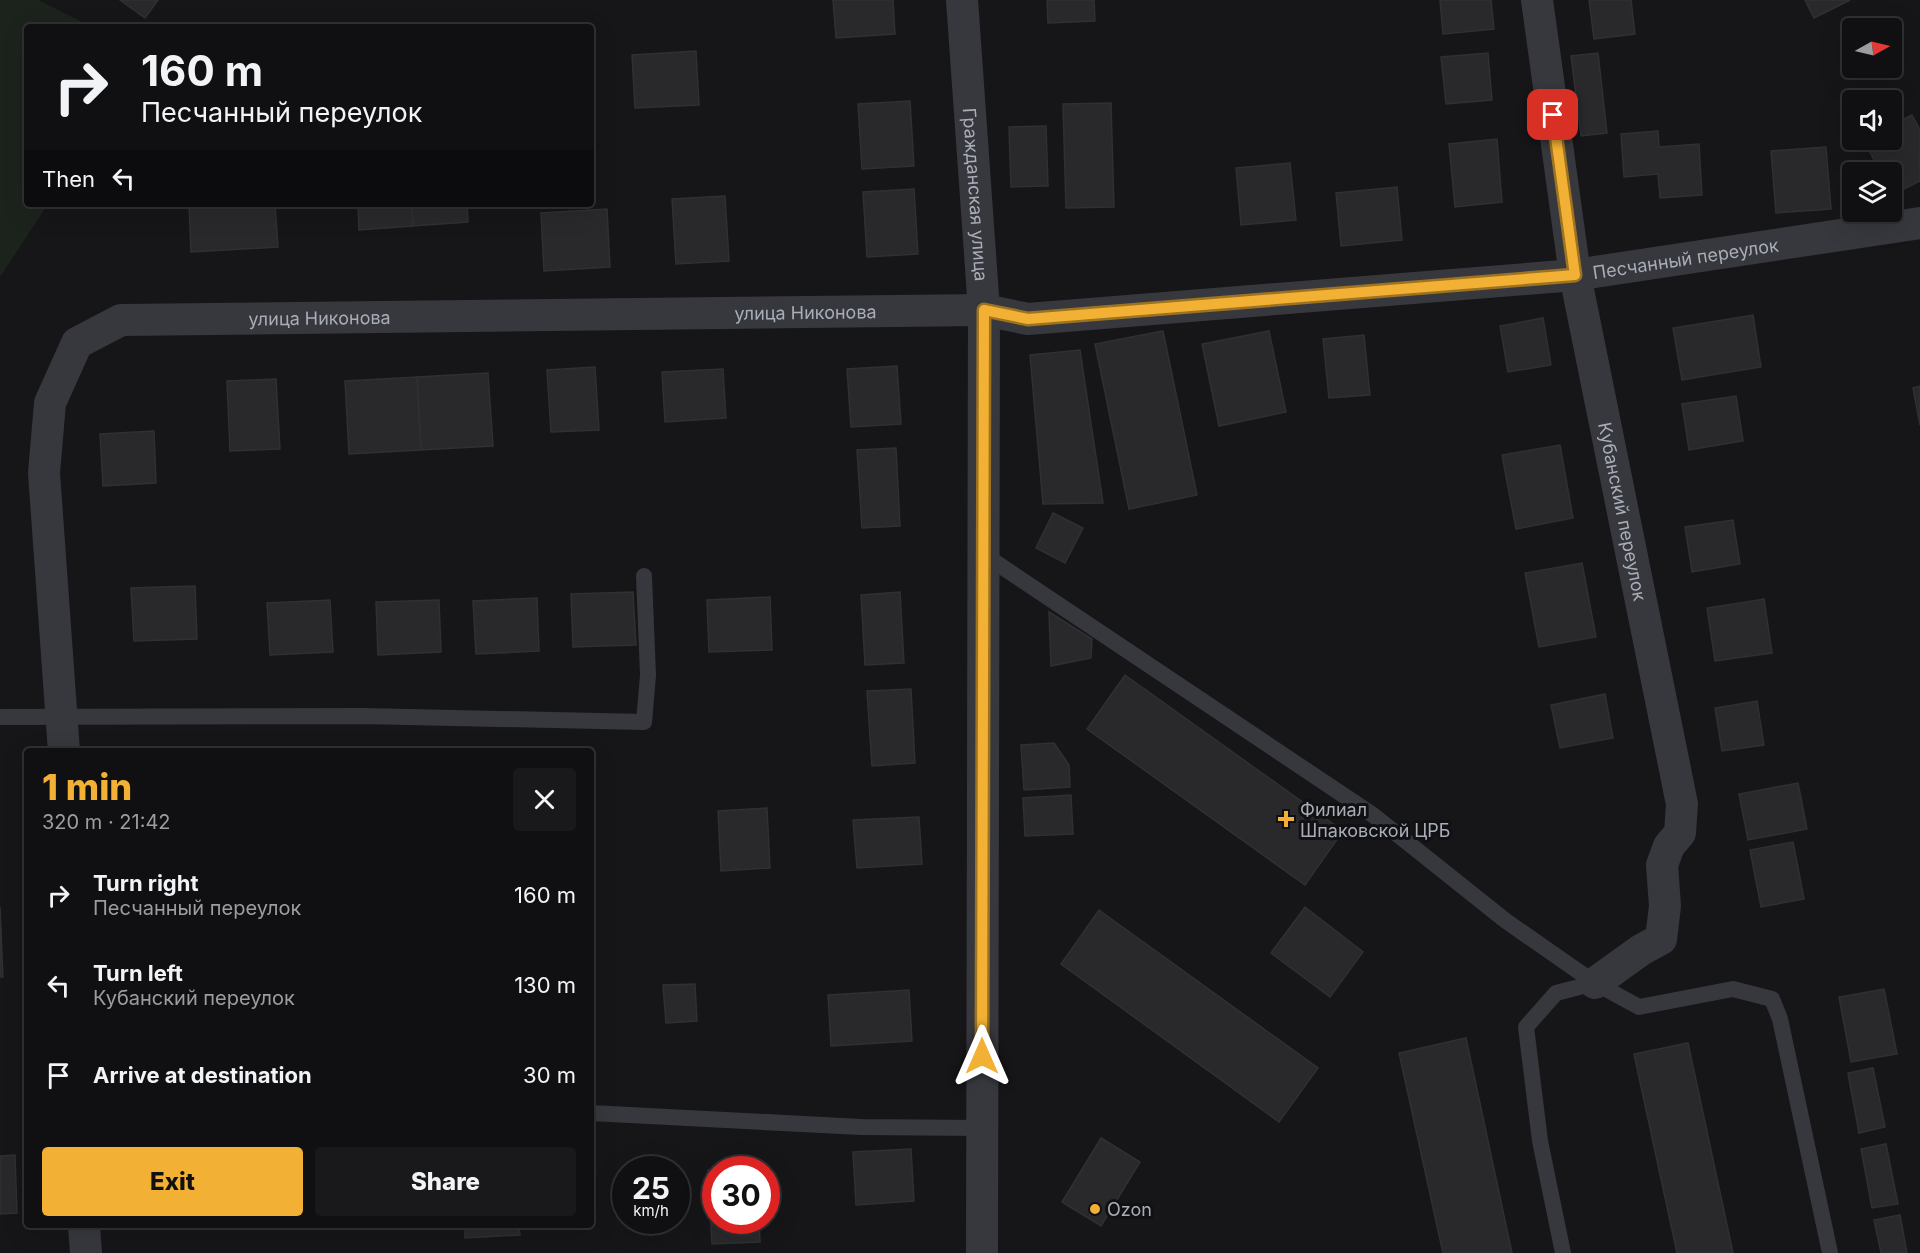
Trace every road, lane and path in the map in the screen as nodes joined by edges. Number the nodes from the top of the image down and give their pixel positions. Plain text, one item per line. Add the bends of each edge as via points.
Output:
1 (962, 0) edge
2 (1537, 0) edge
3 (1920, 223) edge
4 (1575, 275) junction
5 (984, 310) junction
6 (984, 554) junction
7 (644, 576) dead end
8 (62, 716) junction
9 (0, 717) edge
10 (64, 748) edge
11 (1595, 983) junction
12 (594, 1113) edge
13 (982, 1128) junction
14 (84, 1228) edge
15 (86, 1253) edge
16 (982, 1253) edge
17 (1563, 1253) edge
18 (1830, 1253) edge

1 - 5 street, Гражданская улица
2 - 4 street, Кубанский переулок
3 - 4 street, Песчанный переулок
4 - 5 street, Песчанный переулок via 1028,319
4 - 11 street, Кубанский переулок via 1682,804 1680,833 1669,846 1662,865 1665,906 1661,939
5 - 6 street, Гражданская улица
5 - 8 street, улица Никонова via 122,320 78,343 50,403 44,473
6 - 11 lane via 1373,815 1506,921
6 - 13 street, Гражданская улица
7 - 8 lane via 648,675 644,722 363,716
8 - 9 lane
8 - 10 street, улица Никонова
11 - 17 lane via 1556,993 1526,1027 1540,1141
11 - 18 lane via 1639,1007 1733,989 1772,999 1780,1019
12 - 13 lane via 861,1127
13 - 16 street, Гражданская улица
14 - 15 street

